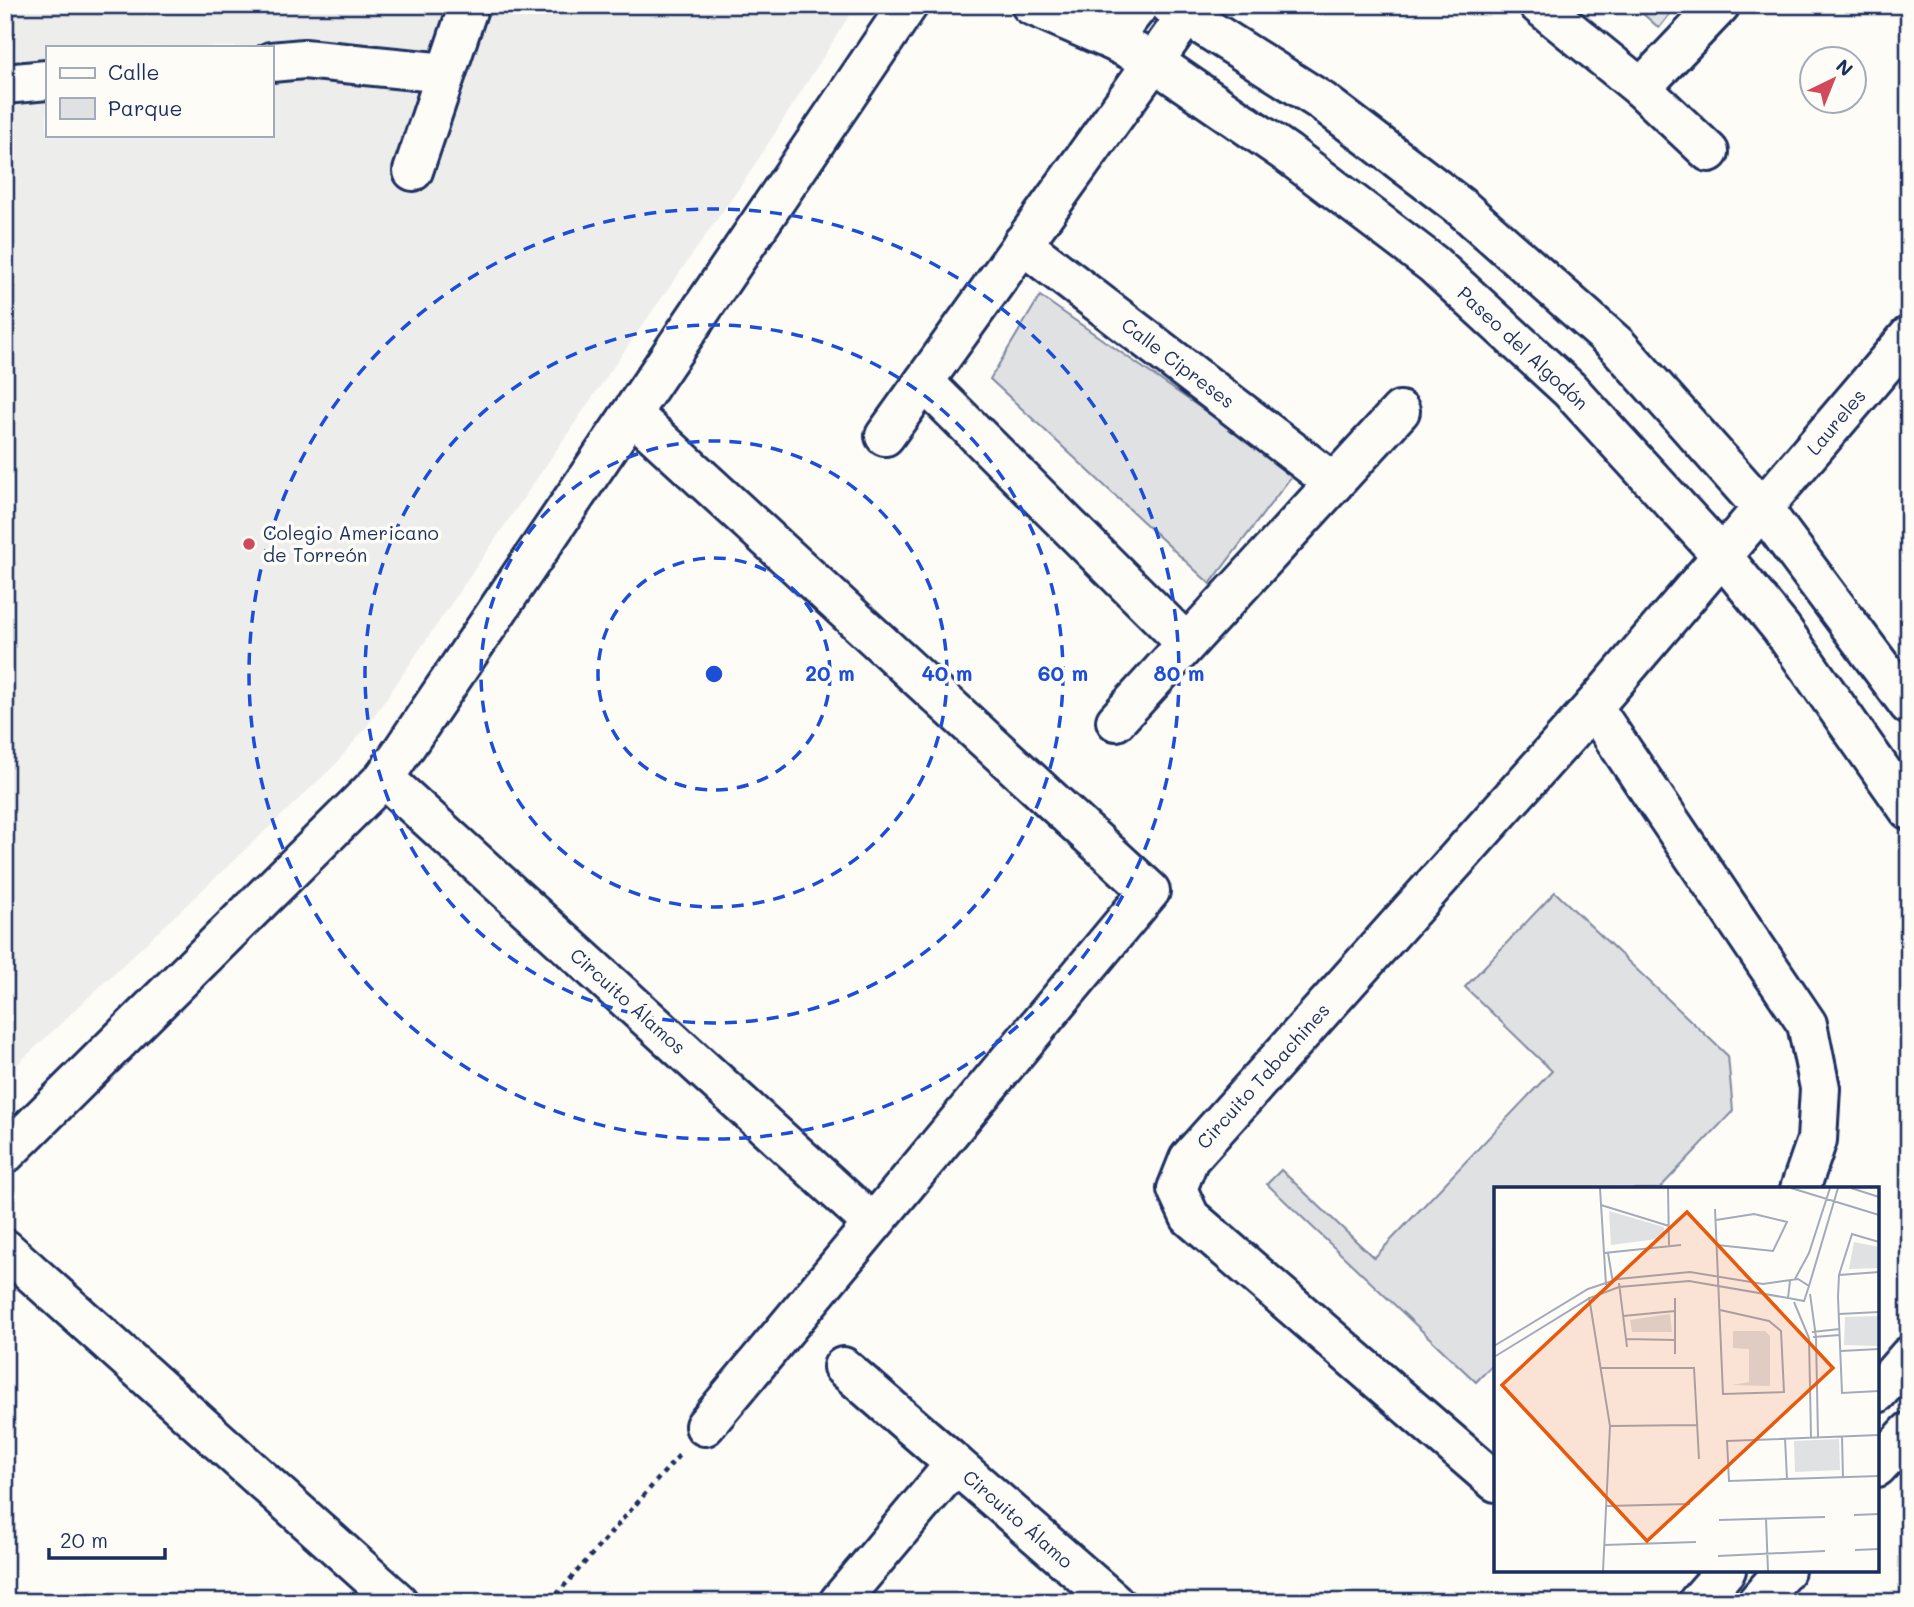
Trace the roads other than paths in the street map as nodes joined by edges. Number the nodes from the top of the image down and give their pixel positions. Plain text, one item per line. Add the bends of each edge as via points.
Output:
1 (469, 5) edge
2 (908, 5) edge
3 (1031, 5) edge
4 (1139, 5) edge
5 (1539, 5) edge
6 (1720, 5) edge
7 (1178, 10) edge
8 (1072, 13) edge
9 (1111, 40) junction
10 (288, 61) edge
11 (1153, 61) junction
12 (446, 73) junction
13 (46, 80) edge
14 (5, 84) edge
15 (1641, 88) junction
16 (1709, 152) dead end
17 (413, 171) dead end
18 (1023, 244) junction
19 (1909, 336) edge
20 (924, 382) junction
21 (1400, 411) dead end
22 (632, 414) junction
23 (885, 436) dead end
24 (1334, 483) junction
25 (1763, 509) junction
26 (1723, 557) junction
27 (1186, 643) junction
28 (1909, 705) edge
29 (1593, 708) junction
30 (1116, 721) dead end
31 (383, 779) junction
32 (1909, 810) edge
33 (5, 1154) edge
34 (1801, 1187) edge
35 (873, 1224) junction
36 (5, 1250) edge
37 (1909, 1356) edge
38 (843, 1367) dead end
39 (1879, 1391) edge
40 (705, 1426) road end
41 (1909, 1432) edge
42 (955, 1464) junction
43 (1879, 1465) edge
44 (1494, 1480) edge
45 (1783, 1572) edge
46 (398, 1602) edge
47 (839, 1602) edge
48 (1114, 1602) edge
49 (1756, 1602) edge

1 - 12 street
2 - 22 street
3 - 8 street, Paseo del Algodón
4 - 9 street
5 - 15 street
6 - 15 street
7 - 11 street
7 - 25 street via 1323,102 1462,208 1617,345
8 - 9 street, Paseo del Algodón
9 - 11 street, Paseo del Algodón
10 - 12 street
11 - 18 street
11 - 26 street, Paseo del Algodón via 1287,153 1433,264 1569,389
12 - 17 street
13 - 14 street
15 - 16 street
18 - 20 street
18 - 24 street, Calle Cipreses
19 - 25 street, Laureles
20 - 23 street
20 - 27 street
21 - 24 street
22 - 31 street
22 - 35 street via 1150,891
24 - 27 street
25 - 26 street, Laureles
25 - 28 street
26 - 29 street, Circuito Tabachines
26 - 32 street, Paseo del Algodón via 1781,628
27 - 30 street
29 - 34 street via 1807,1024 1820,1088 1817,1140
29 - 44 street, Circuito Tabachines via 1189,1159 1177,1189 1190,1217
31 - 33 street
31 - 35 street, Circuito Álamos
35 - 40 street
36 - 46 street
37 - 39 street
38 - 42 street, Circuito Álamo
41 - 43 street
42 - 47 street, Circuito Álamo
42 - 48 street, Circuito Álamo
45 - 49 street

